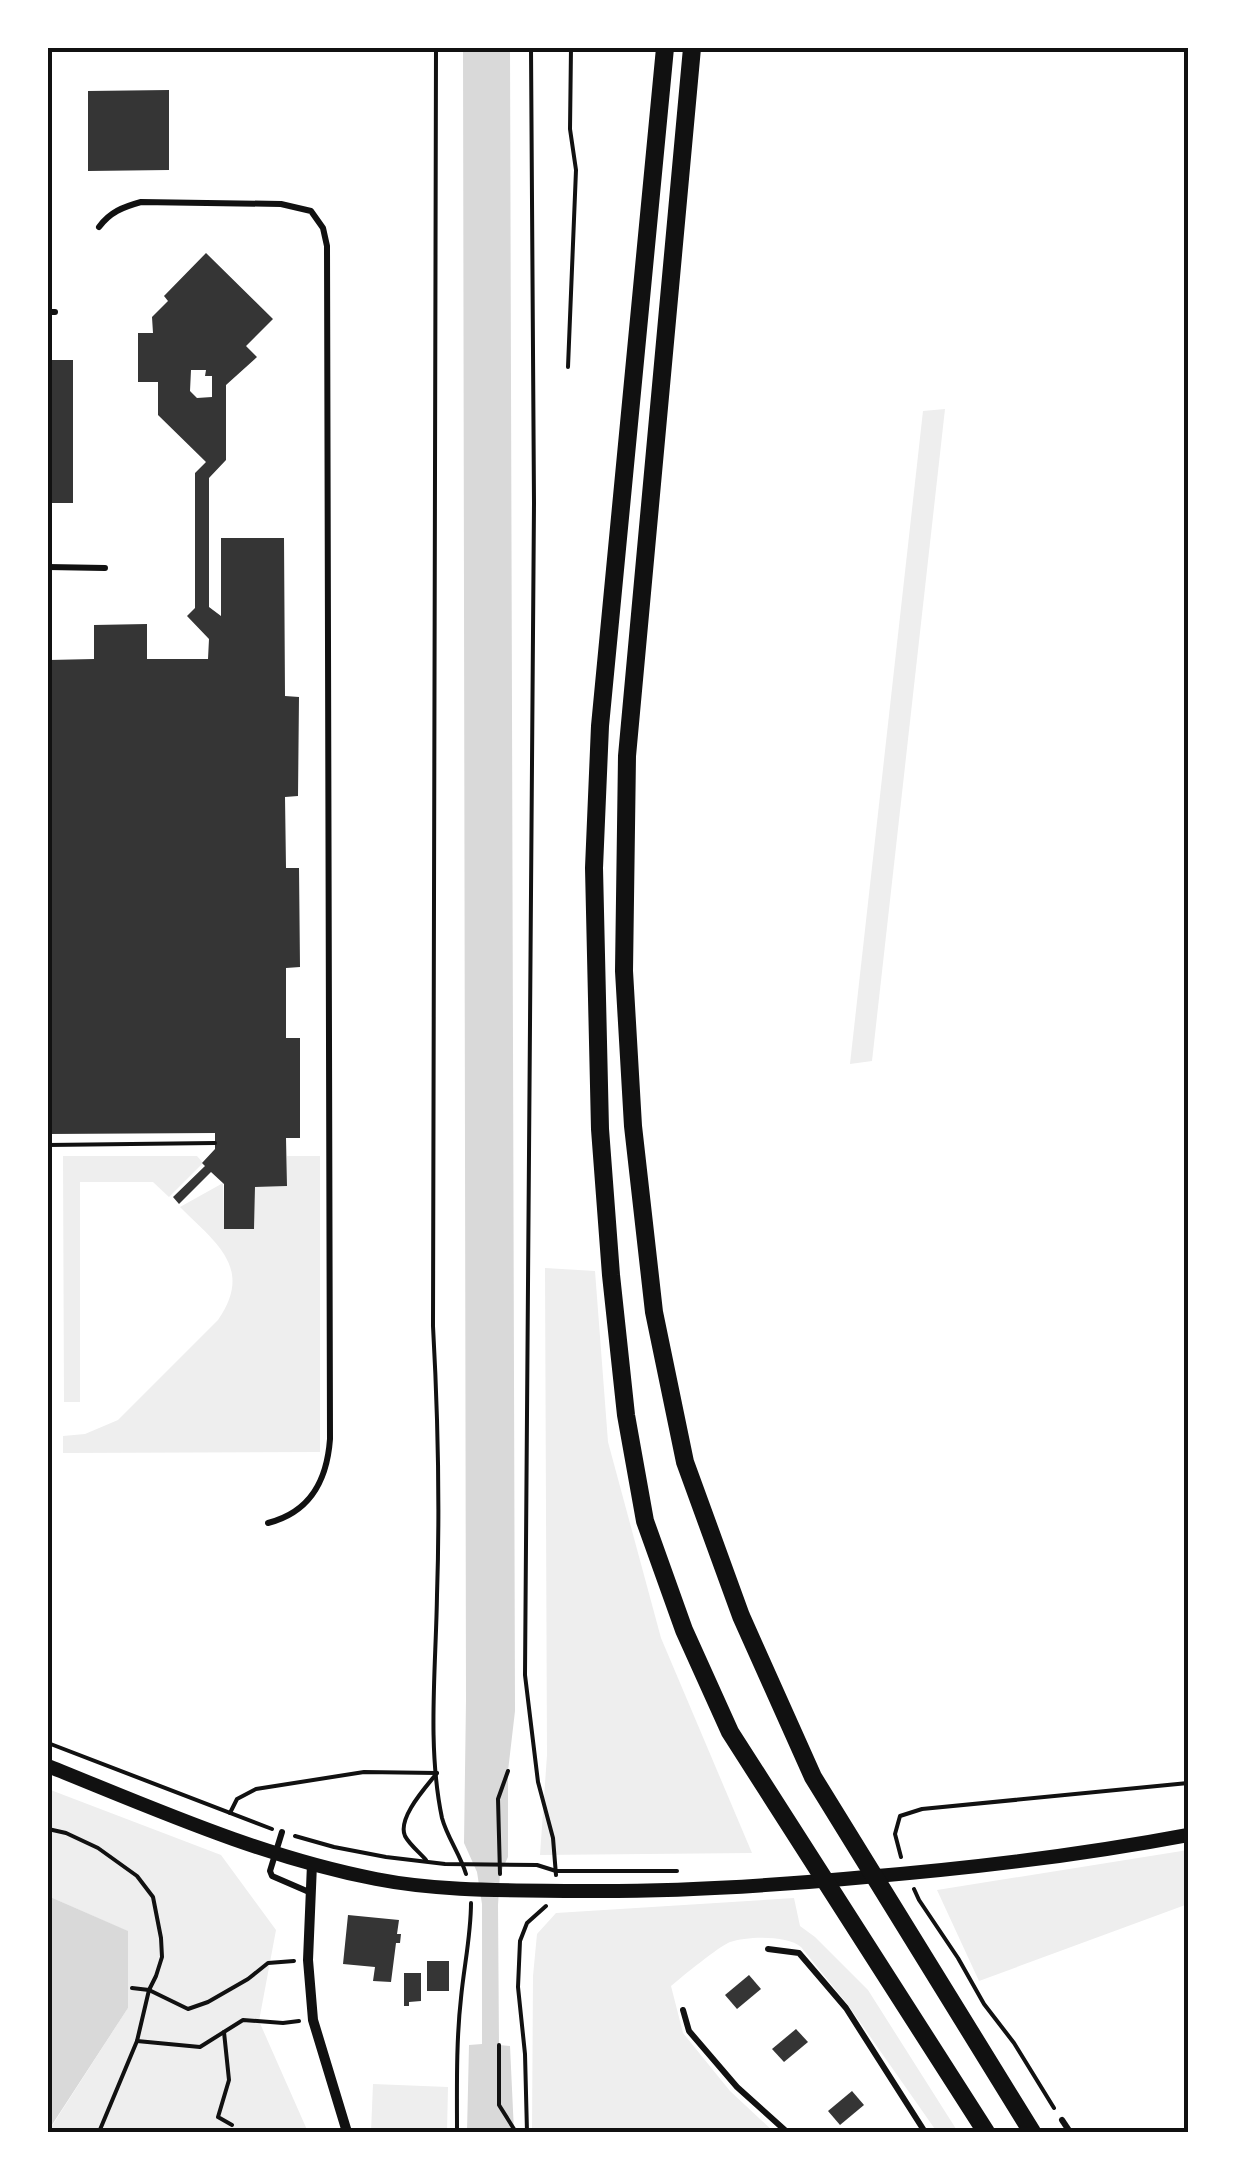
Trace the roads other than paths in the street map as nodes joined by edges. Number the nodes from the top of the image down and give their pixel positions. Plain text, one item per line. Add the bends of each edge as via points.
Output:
1 (665, 48) edge
2 (692, 48) edge
3 (99, 227) dead end
4 (48, 568) edge
5 (104, 568) dead end
6 (268, 1524) dead end
7 (48, 1766) edge
8 (282, 1832) road end
9 (1188, 1836) edge
10 (276, 1852) junction
11 (312, 1864) junction
12 (310, 1892) junction
13 (768, 1948) dead end
14 (683, 2010) dead end
15 (1062, 2120) road end
16 (346, 2132) edge
17 (787, 2132) edge
18 (926, 2132) edge
19 (986, 2132) edge
20 (1032, 2132) edge
21 (1070, 2132) edge

1 - 19 main road via 600,726 594,868 600,1129 626,1414 646,1521 684,1630 730,1732
2 - 20 main road via 627,756 624,971 654,1312 686,1462 741,1616 813,1777
3 - 6 lane via 108,215 141,202 281,204 311,211 327,246 330,1439 314,1493
4 - 5 lane
7 - 10 street
8 - 10 lane
9 - 11 street via 953,1870 632,1892 451,1888
10 - 11 street
10 - 12 lane via 272,1876
11 - 12 street
12 - 16 street via 313,2020
13 - 18 lane via 799,1953 846,2008
14 - 17 lane via 689,2031
15 - 21 lane

